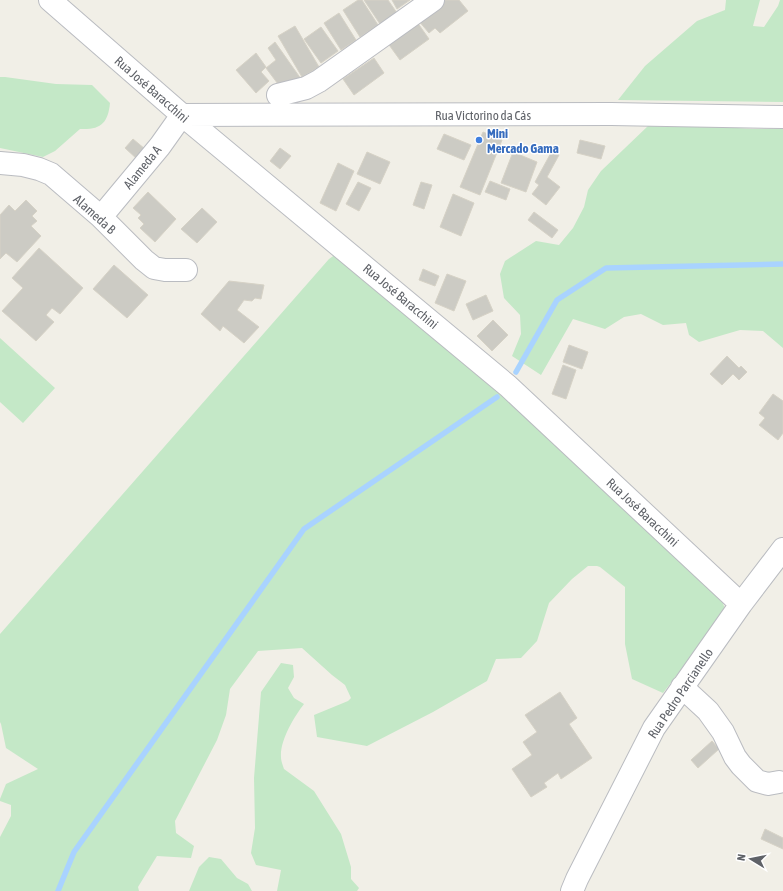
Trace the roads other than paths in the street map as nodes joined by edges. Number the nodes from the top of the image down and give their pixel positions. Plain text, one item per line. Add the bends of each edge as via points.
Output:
1 (50, 0) edge
2 (433, 0) edge
3 (319, 81) junction
4 (278, 95) dead end
5 (182, 115) junction
6 (321, 115) junction
7 (783, 117) edge
8 (0, 163) edge
9 (101, 217) junction
10 (186, 270) dead end
11 (783, 549) edge
12 (741, 604) junction
13 (682, 687) junction
14 (779, 782) dead end
15 (572, 891) edge

1 - 5 street, Rua José Baracchini
2 - 3 street
3 - 4 street via 306,88
3 - 6 street
5 - 6 street, Rua Victorino da Cás
5 - 9 street, Alameda A via 160,146
5 - 12 street, Rua José Baracchini via 508,386
6 - 7 street, Rua Victorino da Cás via 611,114
8 - 9 street, Alameda B via 23,164 51,174
9 - 10 street, Alameda B via 154,268
11 - 12 street, Rua Pedro Parcianello
12 - 13 street, Rua Pedro Parcianello
13 - 14 street via 708,711 723,732 738,761 757,781 768,784
13 - 15 street, Rua Pedro Parcianello via 654,728

